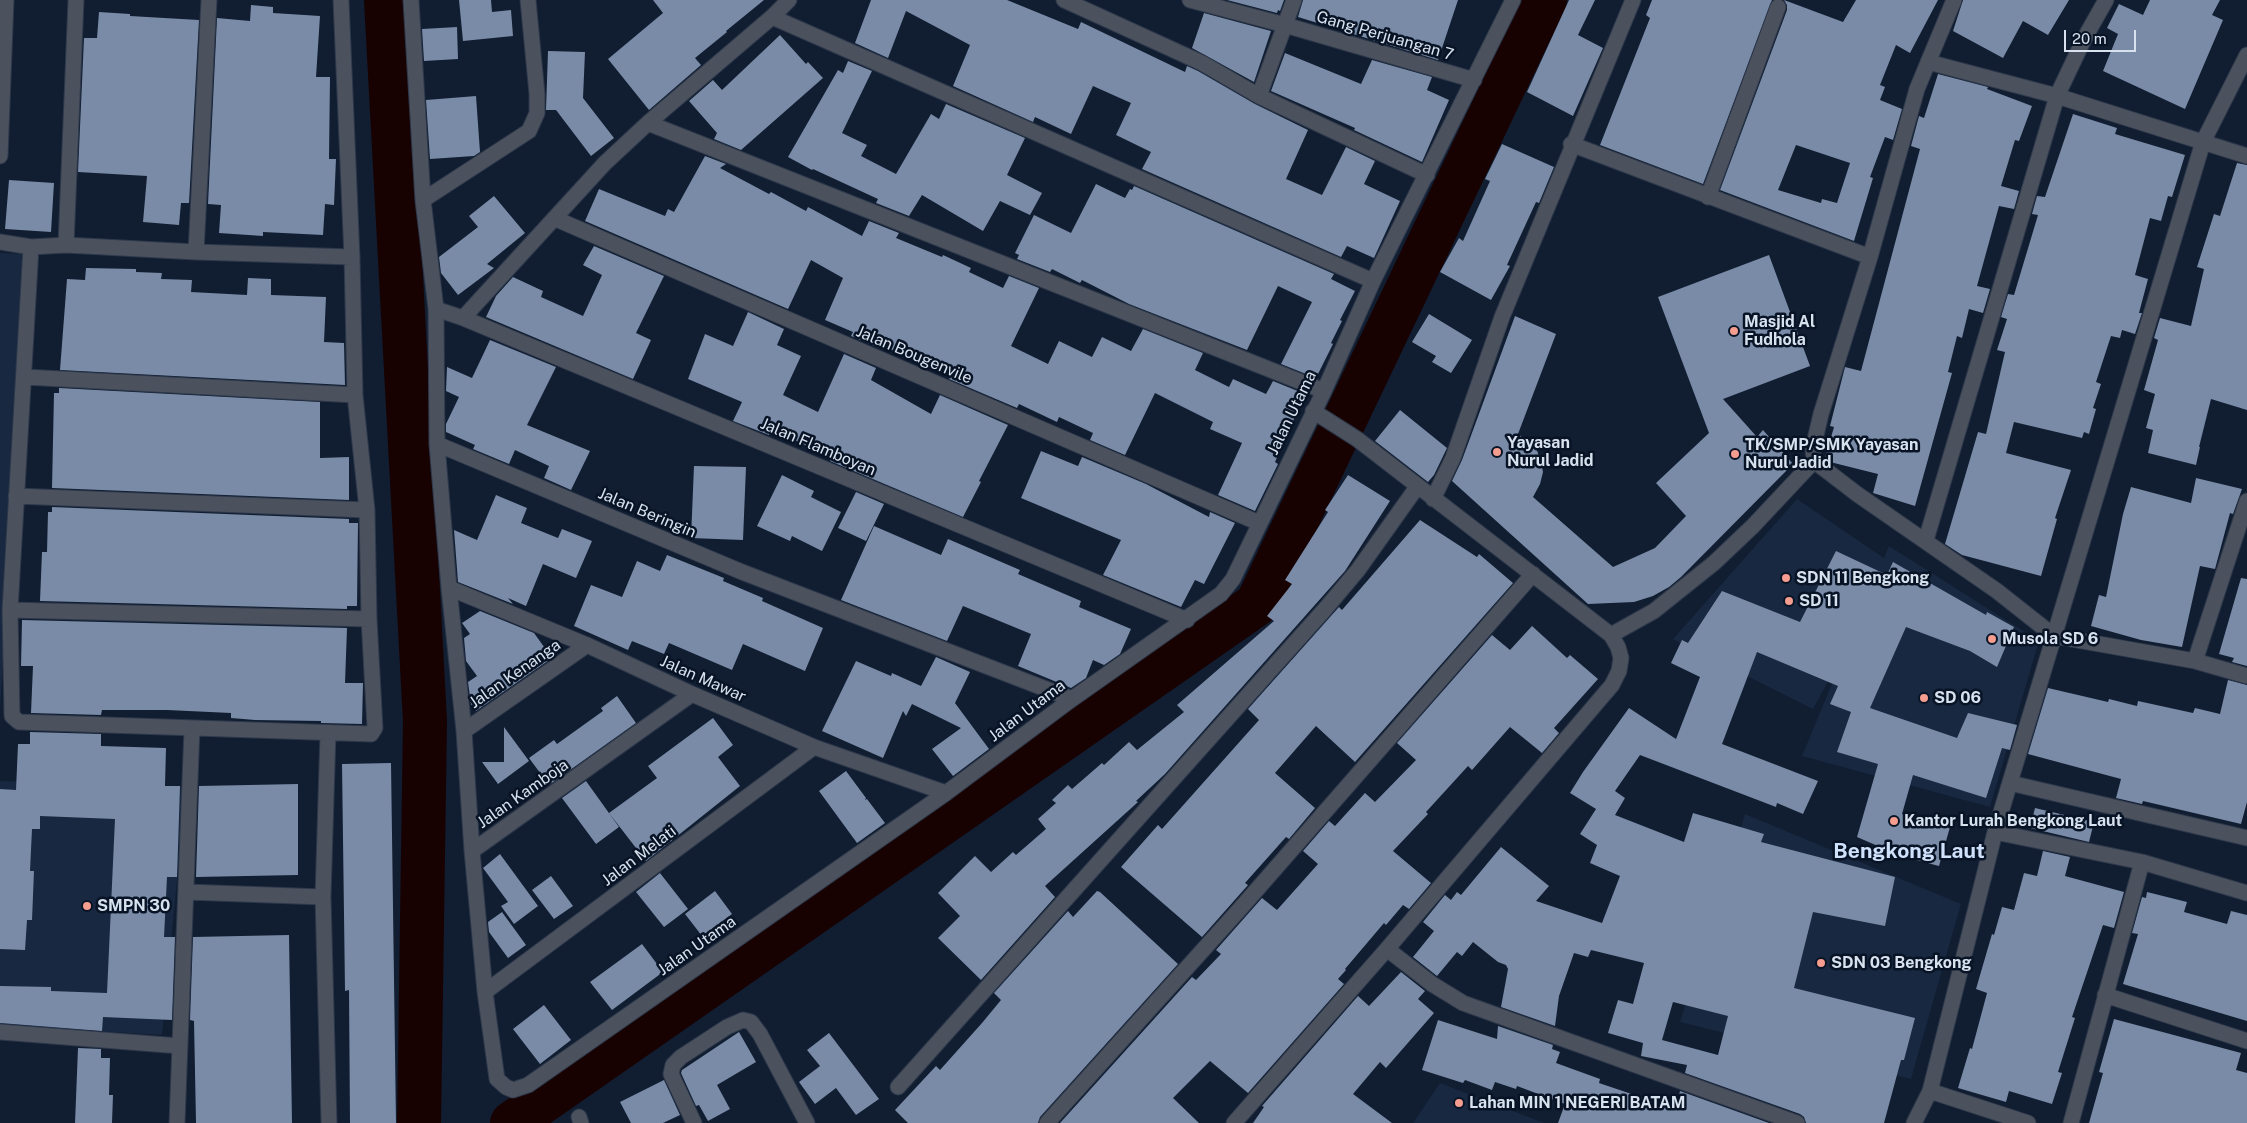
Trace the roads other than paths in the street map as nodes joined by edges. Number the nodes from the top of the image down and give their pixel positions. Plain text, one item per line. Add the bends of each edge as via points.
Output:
1 (6, 0) edge
2 (76, 0) edge
3 (209, 0) edge
4 (341, 0) edge
5 (411, 0) edge
6 (528, 0) edge
7 (788, 0) edge
8 (1064, 0) edge
9 (1190, 0) edge
10 (1294, 0) edge
11 (1513, 0) edge
12 (1632, 0) edge
13 (1954, 0) edge
14 (2106, 0) edge
15 (1778, 7) dead end
16 (772, 17) junction
17 (1285, 25) junction
18 (2247, 55) edge
19 (1928, 62) junction
20 (1474, 80) junction
21 (1259, 96) junction
22 (2057, 96) junction
23 (648, 123) junction
24 (2203, 142) junction
25 (1571, 144) junction
26 (0, 156) edge
27 (2247, 156) edge
28 (1427, 175) junction
29 (1708, 197) junction
30 (423, 200) junction
31 (556, 219) junction
32 (0, 242) edge
33 (66, 245) junction
34 (31, 247) junction
35 (196, 252) junction
36 (1870, 256) junction
37 (352, 257) junction
38 (1373, 281) junction
39 (436, 309) junction
40 (463, 318) junction
41 (24, 377) junction
42 (1324, 391) junction
43 (355, 395) junction
44 (1313, 411) junction
45 (437, 444) junction
46 (1814, 460) junction
47 (1418, 487) junction
48 (16, 496) junction
49 (1433, 499) junction
50 (2247, 500) edge
51 (367, 510) junction
52 (1259, 524) junction
53 (1926, 540) junction
54 (1533, 574) junction
55 (448, 588) junction
56 (10, 610) junction
57 (369, 618) junction
58 (1187, 620) junction
59 (1611, 636) junction
60 (2054, 636) junction
61 (586, 645) junction
62 (2195, 661) junction
63 (2247, 676) edge
64 (692, 694) junction
65 (1072, 700) junction
66 (192, 728) junction
67 (464, 731) junction
68 (328, 733) junction
69 (814, 747) junction
70 (2010, 783) junction
71 (946, 793) junction
72 (1995, 832) junction
73 (2247, 838) edge
74 (472, 851) junction
75 (2142, 862) junction
76 (187, 892) junction
77 (2247, 893) edge
78 (323, 896) junction
79 (1387, 949) junction
80 (485, 992) junction
81 (2104, 995) junction
82 (0, 1032) edge
83 (2247, 1041) edge
84 (180, 1046) junction
85 (898, 1087) dead end
86 (1930, 1091) junction
87 (176, 1123) edge
88 (329, 1123) edge
89 (694, 1123) edge
90 (806, 1123) edge
91 (1048, 1123) edge
92 (1234, 1123) edge
93 (1797, 1123) edge
94 (1914, 1123) edge
95 (2028, 1123) edge
96 (2070, 1123) edge

1 - 26 street
2 - 33 street
3 - 35 street
4 - 37 street
5 - 30 street
6 - 30 street via 537,94 537,113 528,131
7 - 16 street
8 - 21 street via 1202,63
9 - 17 street, Gang Perjuangan 7
10 - 17 street
11 - 20 street, Jalan Utama
12 - 25 street
13 - 19 street
14 - 22 street
15 - 29 street
16 - 23 street
16 - 38 street
17 - 20 street, Gang Perjuangan 7
17 - 21 street
18 - 24 street
19 - 22 street
19 - 36 street via 1917,89
20 - 28 street, Jalan Utama
21 - 28 street
22 - 24 street
22 - 53 street
23 - 31 street via 605,163
23 - 42 street
24 - 27 street
24 - 60 street
25 - 29 street
25 - 49 street via 1502,317 1453,458
28 - 38 street, Jalan Utama
29 - 36 street
30 - 39 street
31 - 40 street
31 - 52 street, Jalan Bougenvile
32 - 34 street
33 - 34 street
33 - 35 street
34 - 41 street
35 - 37 street
36 - 46 street via 1821,414 1813,448
37 - 43 street
38 - 42 street, Jalan Utama
39 - 40 street, Jalan Flamboyan
39 - 45 street
40 - 58 street, Jalan Flamboyan
41 - 43 street
41 - 48 street
42 - 44 street, Jalan Utama
43 - 51 street
44 - 47 street via 1357,439
44 - 52 street, Jalan Utama
45 - 55 street, Jalan Kamboja
45 - 65 street, Jalan Beringin via 742,572
46 - 53 street via 1857,494
46 - 59 street via 1714,563 1654,611
47 - 49 street
47 - 85 street via 1326,608
48 - 51 street
48 - 56 street
49 - 54 street
50 - 62 street
51 - 57 street
52 - 58 street, Jalan Utama via 1228,587
53 - 60 street
54 - 59 street
54 - 91 street via 1240,910
55 - 61 street, Jalan Mawar
55 - 67 street, Jalan Kamboja
56 - 57 street
56 - 66 street via 11,712 15,720
57 - 68 street via 375,728 368,735
58 - 65 street, Jalan Utama
59 - 79 street via 1621,658 1612,685
60 - 62 street
60 - 70 street
61 - 64 street, Jalan Mawar
61 - 67 street, Jalan Kenanga
62 - 63 street
64 - 69 street, Jalan Mawar
64 - 74 street, Jalan Kamboja
65 - 71 street, Jalan Utama
66 - 68 street
66 - 76 street
67 - 74 street, Jalan Kamboja
68 - 78 street
69 - 71 street, Jalan Mawar
69 - 80 street, Jalan Melati
70 - 72 street
70 - 73 street
71 - 80 street, Jalan Utama via 528,1085 513,1090 497,1079
72 - 75 street
72 - 86 street
74 - 80 street, Jalan Utama
75 - 77 street
75 - 81 street
76 - 78 street
76 - 84 street
78 - 88 street
79 - 92 street
79 - 93 street via 1463,1003
81 - 83 street
81 - 96 street
82 - 84 street
84 - 87 street
86 - 94 street
86 - 95 street
89 - 90 street via 671,1074 673,1065 727,1027 743,1020 751,1022 760,1034

